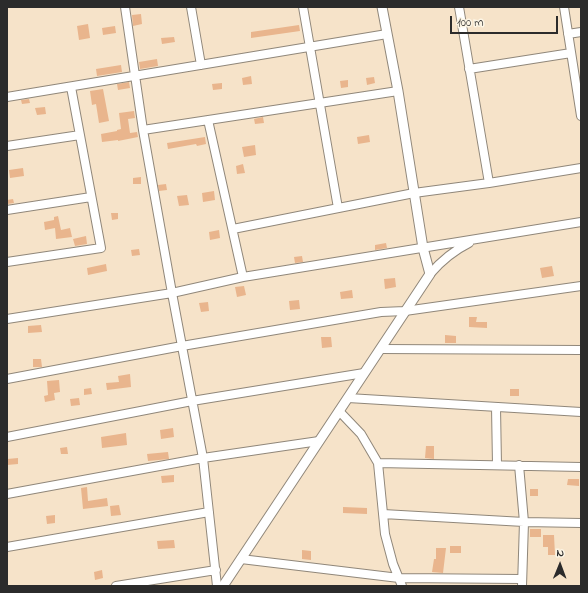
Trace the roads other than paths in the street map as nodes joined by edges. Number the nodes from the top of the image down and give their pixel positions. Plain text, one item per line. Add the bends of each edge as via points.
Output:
1 (125, 7) edge
2 (191, 7) edge
3 (303, 7) edge
4 (382, 7) edge
5 (459, 7) edge
6 (564, 7) edge
7 (581, 32) edge
8 (387, 34) junction
9 (568, 34) junction
10 (310, 47) junction
11 (571, 53) junction
12 (201, 65) junction
13 (469, 69) junction
14 (134, 76) junction
15 (71, 87) junction
16 (398, 91) junction
17 (579, 91) edge
18 (7, 97) edge
19 (320, 104) junction
20 (581, 116) edge
21 (208, 120) junction
22 (143, 130) junction
23 (80, 135) junction
24 (7, 146) edge
25 (581, 168) edge
26 (489, 183) junction
27 (414, 193) junction
28 (92, 197) junction
29 (338, 208) junction
30 (7, 210) edge
31 (581, 222) edge
32 (233, 229) junction
33 (479, 239) junction
34 (423, 248) junction
35 (7, 262) edge
36 (430, 274) junction
37 (243, 277) junction
38 (581, 286) edge
39 (172, 293) junction
40 (405, 311) junction
41 (7, 319) edge
42 (182, 346) junction
43 (381, 350) junction
44 (581, 350) edge
45 (364, 373) junction
46 (7, 379) edge
47 (348, 398) junction
48 (192, 401) junction
49 (496, 407) junction
50 (339, 411) junction
51 (581, 412) edge
52 (7, 437) edge
53 (319, 441) junction
54 (203, 458) junction
55 (378, 463) junction
56 (497, 465) junction
57 (519, 466) junction
58 (581, 467) edge
59 (7, 494) edge
60 (209, 512) junction
61 (383, 514) junction
62 (524, 522) junction
63 (581, 523) edge
64 (7, 547) edge
65 (242, 558) junction
66 (216, 570) junction
67 (401, 582) edge
68 (521, 582) edge
69 (116, 586) edge
70 (218, 586) edge
71 (223, 586) edge

1 - 14 street
2 - 12 street
3 - 10 street
4 - 8 street
5 - 13 street
6 - 9 street
7 - 9 street
8 - 10 street
8 - 16 street
9 - 11 street
10 - 12 street
10 - 19 street
11 - 13 street
11 - 17 street
12 - 14 street
13 - 26 street
14 - 15 street
14 - 22 street
15 - 18 street
15 - 23 street
16 - 19 street
16 - 27 street
17 - 20 street
19 - 21 street
19 - 29 street
21 - 22 street
21 - 32 street
22 - 39 street
23 - 24 street
23 - 28 street
25 - 26 street
26 - 27 street
27 - 29 street
27 - 34 street
28 - 30 street
28 - 35 street via 101,248
29 - 32 street
31 - 33 street
32 - 37 street
33 - 34 street
33 - 36 street via 458,248 443,259
34 - 36 street
34 - 37 street
36 - 40 street
37 - 39 street
38 - 40 street
39 - 41 street
39 - 42 street
40 - 42 street via 381,312
40 - 43 street
42 - 46 street
42 - 48 street
43 - 44 street
43 - 45 street
45 - 47 street
45 - 48 street
47 - 49 street
47 - 50 street
48 - 52 street
48 - 54 street
49 - 51 street
49 - 56 street
50 - 53 street
50 - 55 street via 361,434
53 - 54 street
53 - 65 street
54 - 59 street
54 - 60 street
55 - 56 street
55 - 61 street
56 - 57 street
57 - 58 street
57 - 62 street
60 - 64 street
60 - 66 street
61 - 62 street
61 - 67 street via 385,534
62 - 63 street
62 - 68 street
65 - 67 street
65 - 71 street
66 - 69 street
66 - 70 street
67 - 68 street

